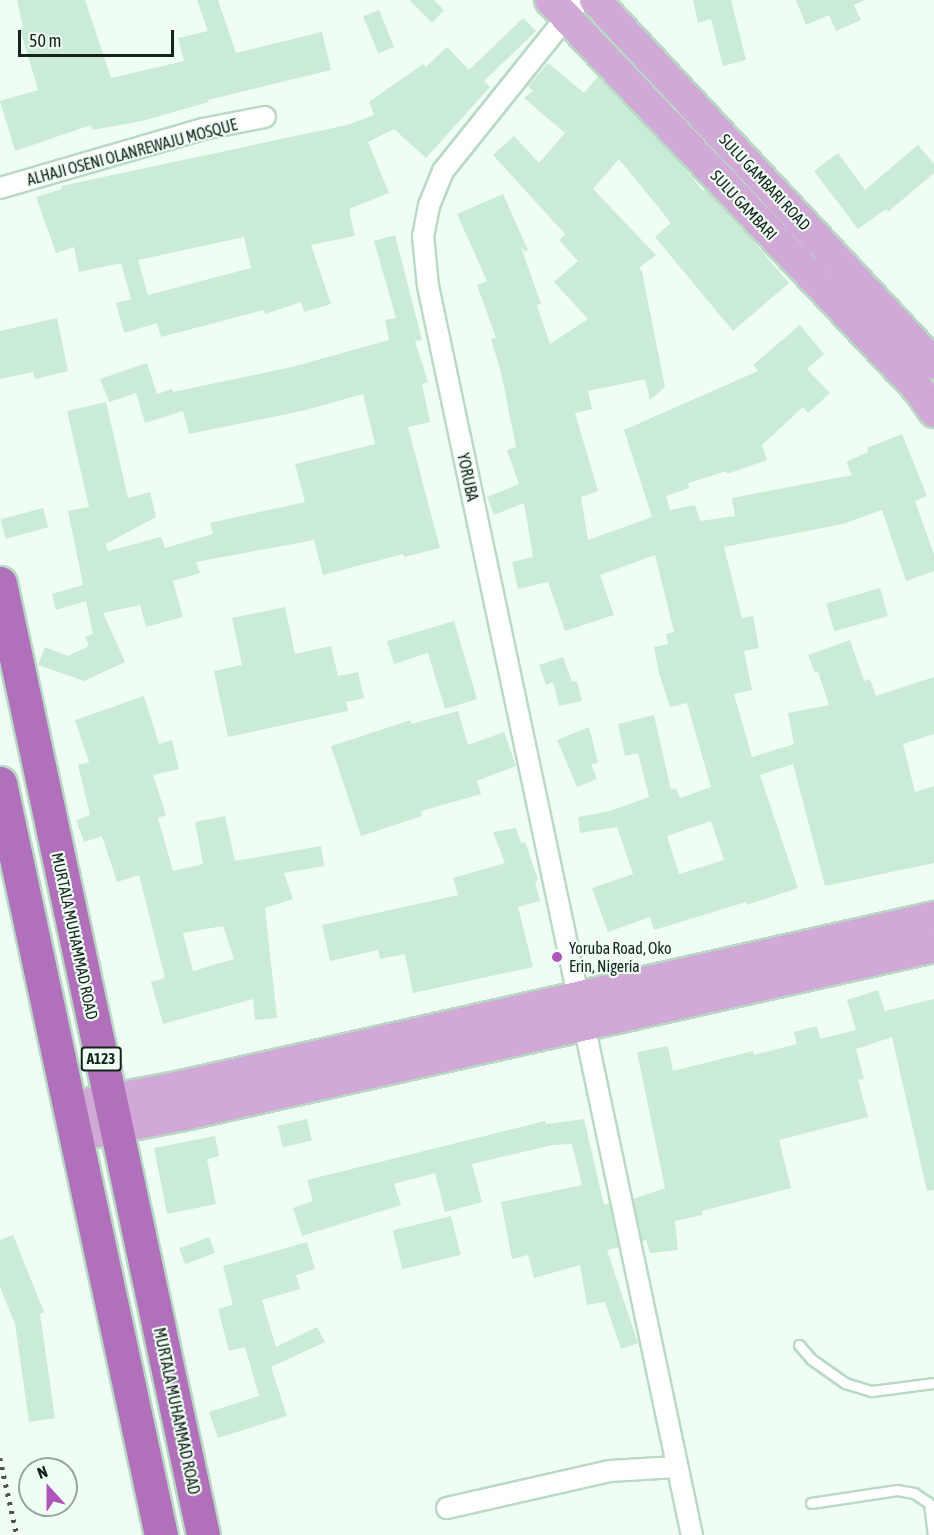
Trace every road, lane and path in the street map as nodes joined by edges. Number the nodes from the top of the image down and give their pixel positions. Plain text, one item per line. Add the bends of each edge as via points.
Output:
1 (595, 0) edge
2 (566, 5) edge
3 (265, 117) dead end
4 (0, 188) edge
5 (934, 364) edge
6 (931, 400) edge
7 (0, 584) edge
8 (0, 783) edge
9 (934, 917) edge
10 (934, 947) edge
11 (580, 1012) junction
12 (113, 1114) junction
13 (73, 1121) junction
14 (799, 1345) dead end
15 (934, 1383) edge
16 (676, 1467) junction
17 (811, 1503) dead end
18 (447, 1508) dead end
19 (161, 1535) edge
20 (203, 1535) edge
21 (692, 1535) edge
22 (933, 1535) edge

1 - 5 main road, SULU GAMBARI ROAD
2 - 6 main road, SULU GAMBARI
2 - 11 street, YORUBA via 443,171 429,206 423,236 428,286
3 - 4 street, ALHAJI OSENI OLANREWAJU MOSQUE via 203,129
7 - 12 highway, MURTALA MUHAMMAD ROAD / A123
8 - 13 highway, A123
9 - 11 main road
10 - 11 main road
11 - 12 main road
11 - 16 street, YORUBA
12 - 13 main road
12 - 20 highway, MURTALA MUHAMMAD ROAD / A123
13 - 19 highway, A123
14 - 15 lane via 811,1359 845,1383 872,1391
16 - 18 street via 610,1471
16 - 21 street, YORUBA
17 - 22 lane via 897,1490 914,1493 929,1503

